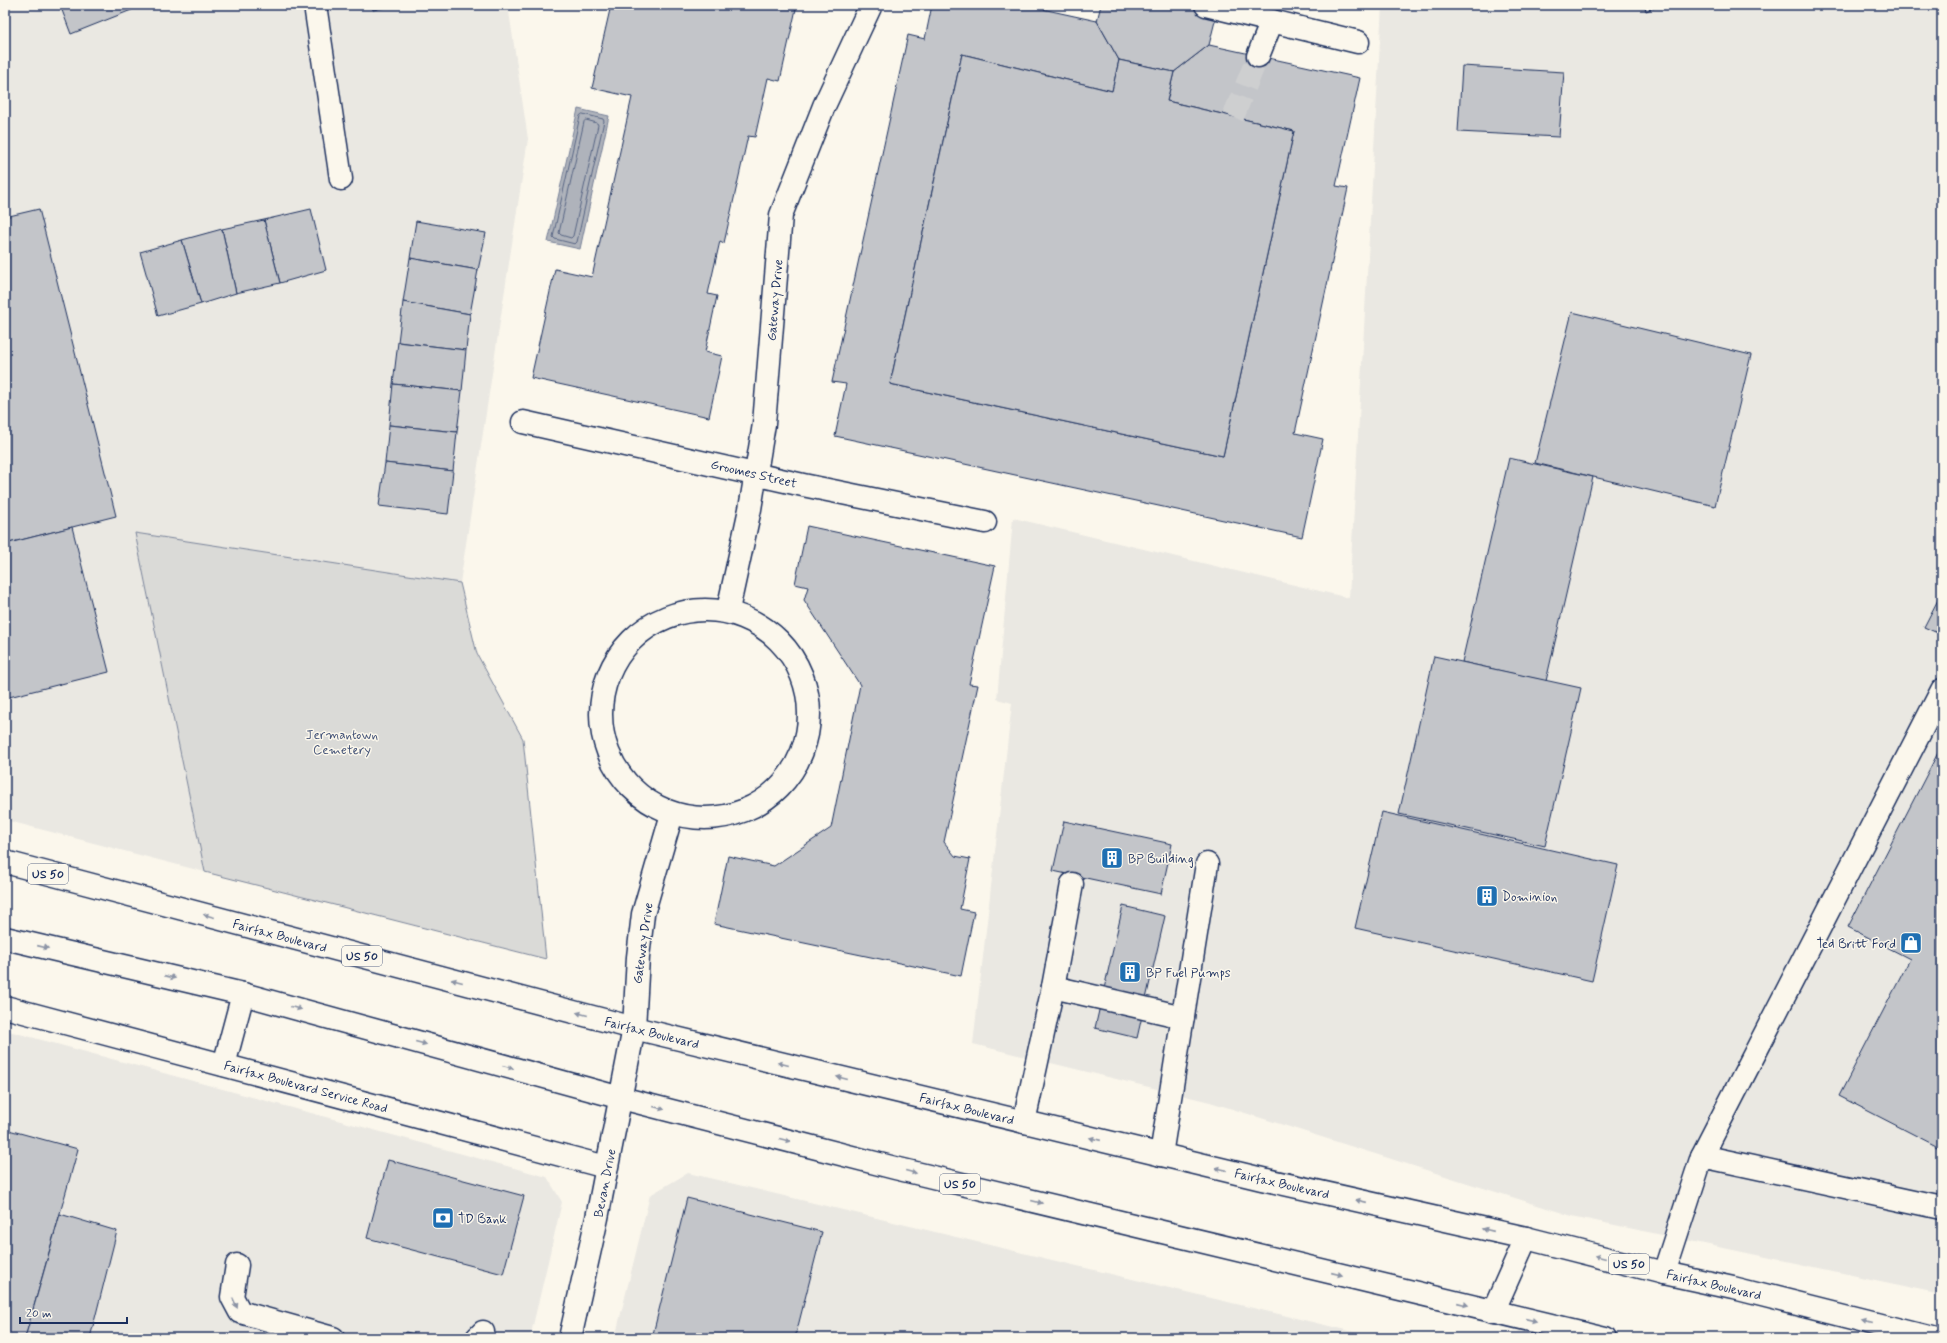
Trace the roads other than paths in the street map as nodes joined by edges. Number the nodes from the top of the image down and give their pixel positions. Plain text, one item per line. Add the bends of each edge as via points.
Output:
1 (315, 5) edge
2 (871, 5) edge
3 (1206, 5) edge
4 (1272, 21) junction
5 (1358, 42) dead end
6 (1258, 56) tunnel mouth
7 (341, 179) dead end
8 (523, 422) dead end
9 (757, 473) junction
10 (985, 522) dead end
11 (728, 610) junction
12 (1942, 690) edge
13 (672, 814) junction
14 (5, 862) edge
15 (1207, 864) dead end
16 (1072, 884) dead end
17 (5, 938) edge
18 (1053, 986) junction
19 (243, 994) junction
20 (5, 1008) edge
21 (1183, 1017) junction
22 (634, 1028) junction
23 (224, 1065) junction
24 (621, 1098) junction
25 (1024, 1122) junction
26 (1161, 1155) junction
27 (1702, 1156) junction
28 (606, 1167) junction
29 (1942, 1208) edge
30 (1526, 1238) junction
31 (237, 1265) dead end
32 (1664, 1273) junction
33 (1493, 1312) junction
34 (333, 1338) edge
35 (570, 1338) edge
36 (1605, 1338) edge
37 (1932, 1338) edge

1 - 7 main road
2 - 9 main road, Gateway Drive via 824,106 782,215 764,424
3 - 4 main road
4 - 5 main road
4 - 6 main road
8 - 9 main road, Groomes Street
9 - 10 main road, Groomes Street via 803,485
9 - 11 main road, Gateway Drive
11 - 13 main road via 695,609 660,618 631,639 609,668 600,702 602,738 616,771 640,797
11 - 13 main road via 761,626 786,648 803,677 806,690 810,710 806,743 791,773 768,798 738,814 705,819
12 - 27 main road
13 - 22 main road, Gateway Drive via 643,914
22 -> 14 main road, Fairfax Boulevard / US 50
15 - 21 main road
16 - 18 main road
17 -> 19 main road, US 50
18 - 21 main road
18 - 25 main road
19 - 23 main road
19 -> 24 main road, US 50
20 - 23 main road, Fairfax Boulevard Service Road
21 - 26 main road
22 - 24 main road, Bevan Drive
25 -> 22 main road, Fairfax Boulevard / US 50
23 - 28 main road, Fairfax Boulevard Service Road
24 - 28 main road, Bevan Drive
24 -> 33 main road, US 50 via 895,1168
26 -> 25 main road, Fairfax Boulevard / US 50
30 -> 26 main road, Fairfax Boulevard / US 50
27 - 29 main road
27 - 32 main road
28 - 35 main road, Bevan Drive
32 -> 30 main road, Fairfax Boulevard / US 50
30 - 33 main road
31 -> 34 main road via 232,1297 240,1312
37 -> 32 main road, Fairfax Boulevard / US 50
33 -> 36 main road, US 50

